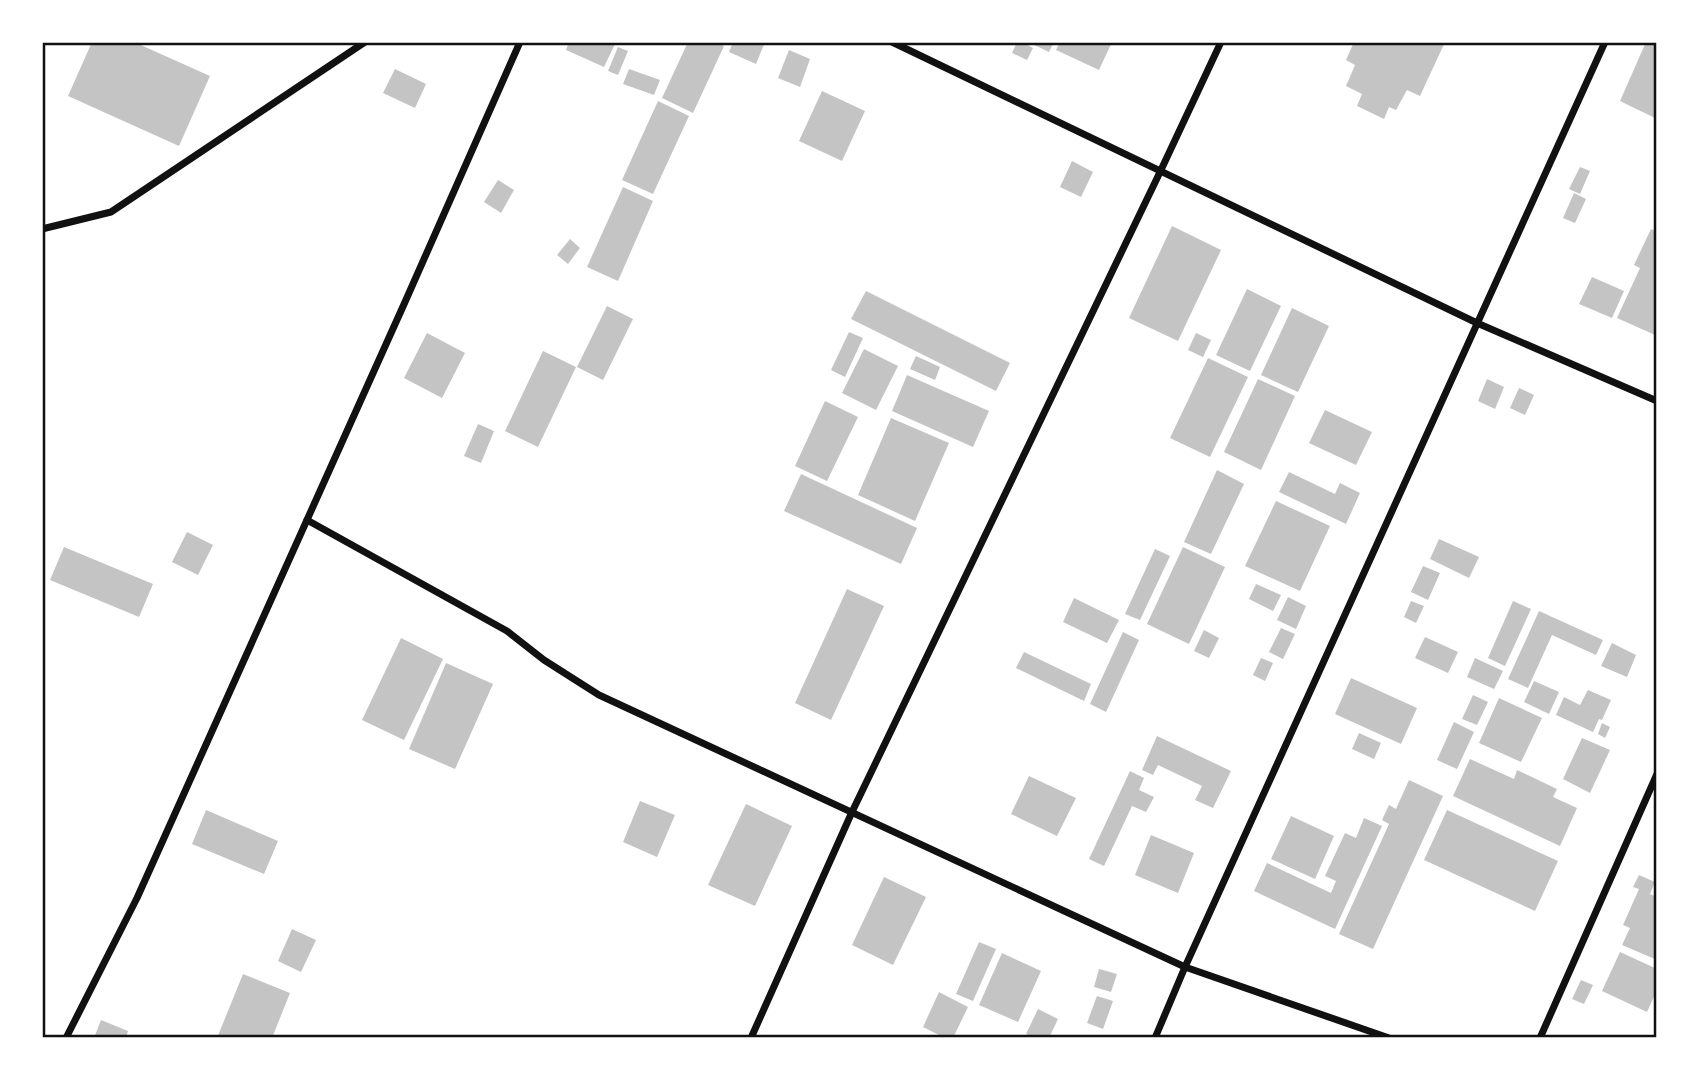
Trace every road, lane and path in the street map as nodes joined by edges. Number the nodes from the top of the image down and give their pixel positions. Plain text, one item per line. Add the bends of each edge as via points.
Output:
1 (365, 42) edge
2 (520, 42) edge
3 (892, 42) edge
4 (1221, 42) edge
5 (1605, 42) edge
6 (1161, 170) junction
7 (42, 229) edge
8 (1477, 323) junction
9 (1657, 401) edge
10 (307, 520) junction
11 (1657, 774) edge
12 (852, 813) junction
13 (1185, 967) junction
14 (66, 1038) edge
15 (751, 1038) edge
16 (1155, 1038) edge
17 (1390, 1038) edge
18 (1540, 1038) edge

1 - 7 street via 111,212
2 - 10 street
3 - 6 street
4 - 6 street
5 - 8 street
6 - 8 street
6 - 12 street
8 - 9 street
8 - 13 street
10 - 12 street via 508,631 599,695
10 - 14 street via 137,898
11 - 18 street
12 - 13 street
12 - 15 street
13 - 16 street
13 - 17 street

